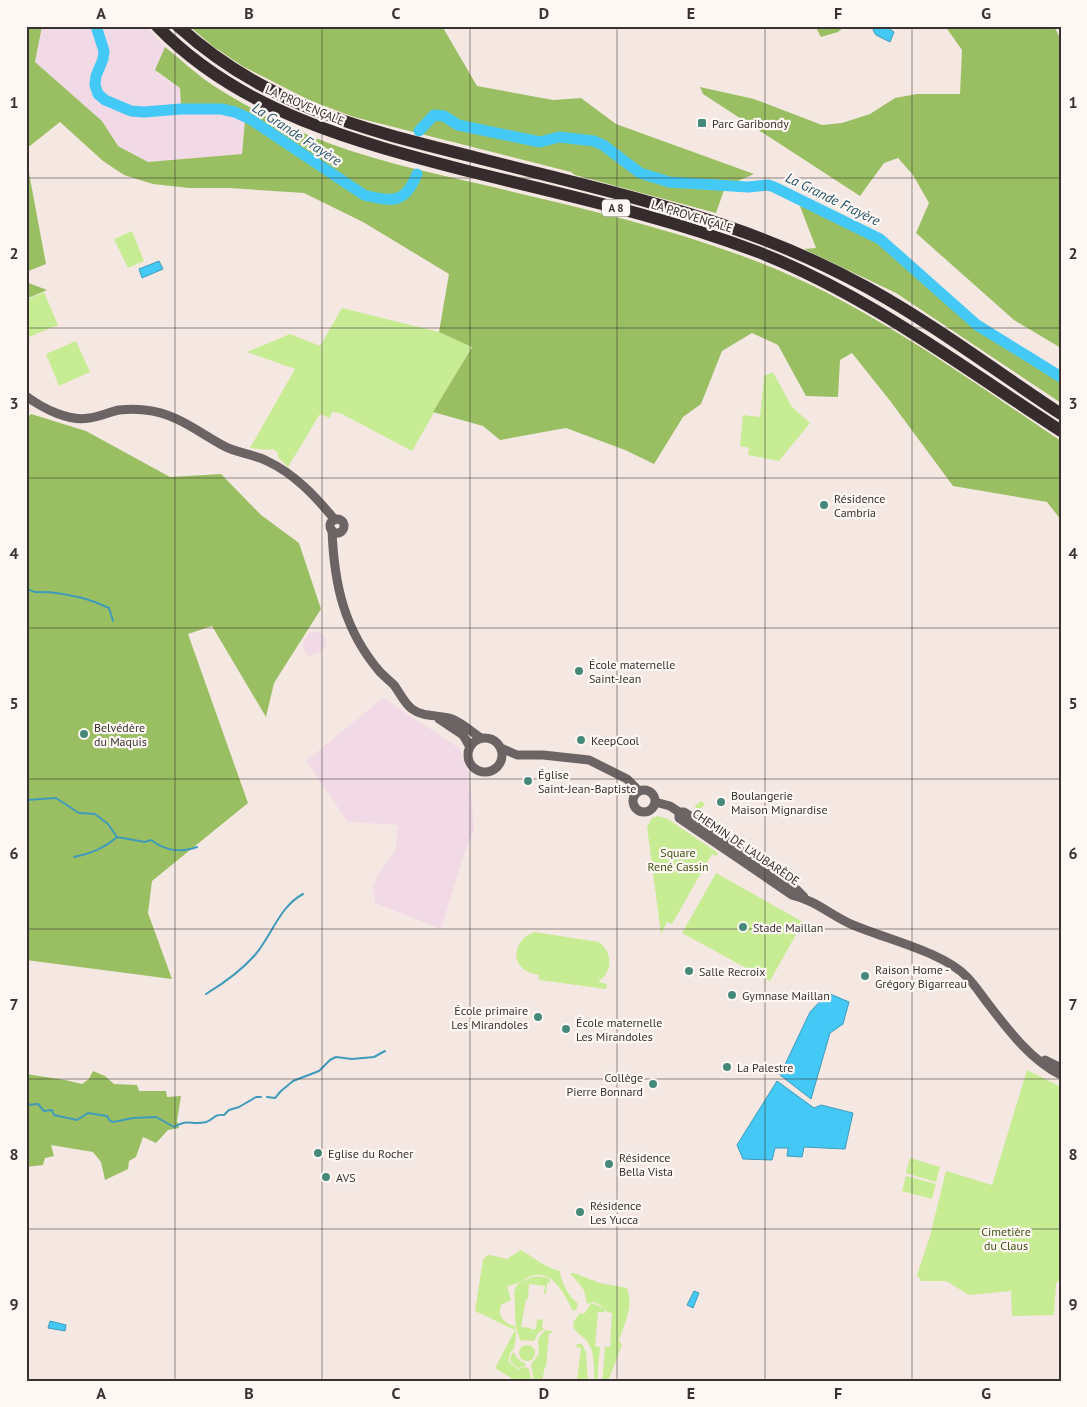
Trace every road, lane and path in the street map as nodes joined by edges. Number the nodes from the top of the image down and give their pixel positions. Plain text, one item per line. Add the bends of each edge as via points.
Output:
1 (157, 26) edge
2 (178, 26) edge
3 (26, 396) edge
4 (1061, 414) edge
5 (1061, 431) edge
6 (434, 717) junction
7 (481, 738) junction
8 (470, 747) junction
9 (501, 748) junction
10 (517, 755) junction
11 (500, 762) junction
12 (639, 791) junction
13 (655, 802) junction
14 (1031, 1054) junction
15 (1061, 1068) edge
16 (1061, 1075) edge

1 - 5 highway, LA PROVENÇALE / A 8 via 186,53 233,87 314,126 393,152 662,221 733,243 793,268 842,291 901,325
2 - 4 highway, LA PROVENÇALE / A 8 via 239,74 269,91 326,115 396,138 663,206 730,227 798,254 868,288 910,313
3 - 6 main road via 58,413 80,419 120,410 144,410 167,415 225,447 268,461 290,475 318,500 334,527 340,598 361,646 411,708
6 - 7 main road via 455,720
6 - 8 main road via 457,729
7 - 8 main road
7 - 9 main road via 495,740
8 - 11 main road via 468,758 478,770 491,771
9 - 10 main road
9 - 11 main road
10 - 11 main road
10 - 12 main road via 589,760 627,779
12 - 13 main road via 649,791
12 - 13 main road via 634,799 638,810 650,810
13 - 14 main road, CHEMIN DE L'AUBARÈDE via 679,812 679,818 792,895 804,897 851,924 940,958 955,967
14 - 15 main road, CHEMIN DE L'AUBARÈDE
14 - 16 main road, CHEMIN DE L'AUBARÈDE

